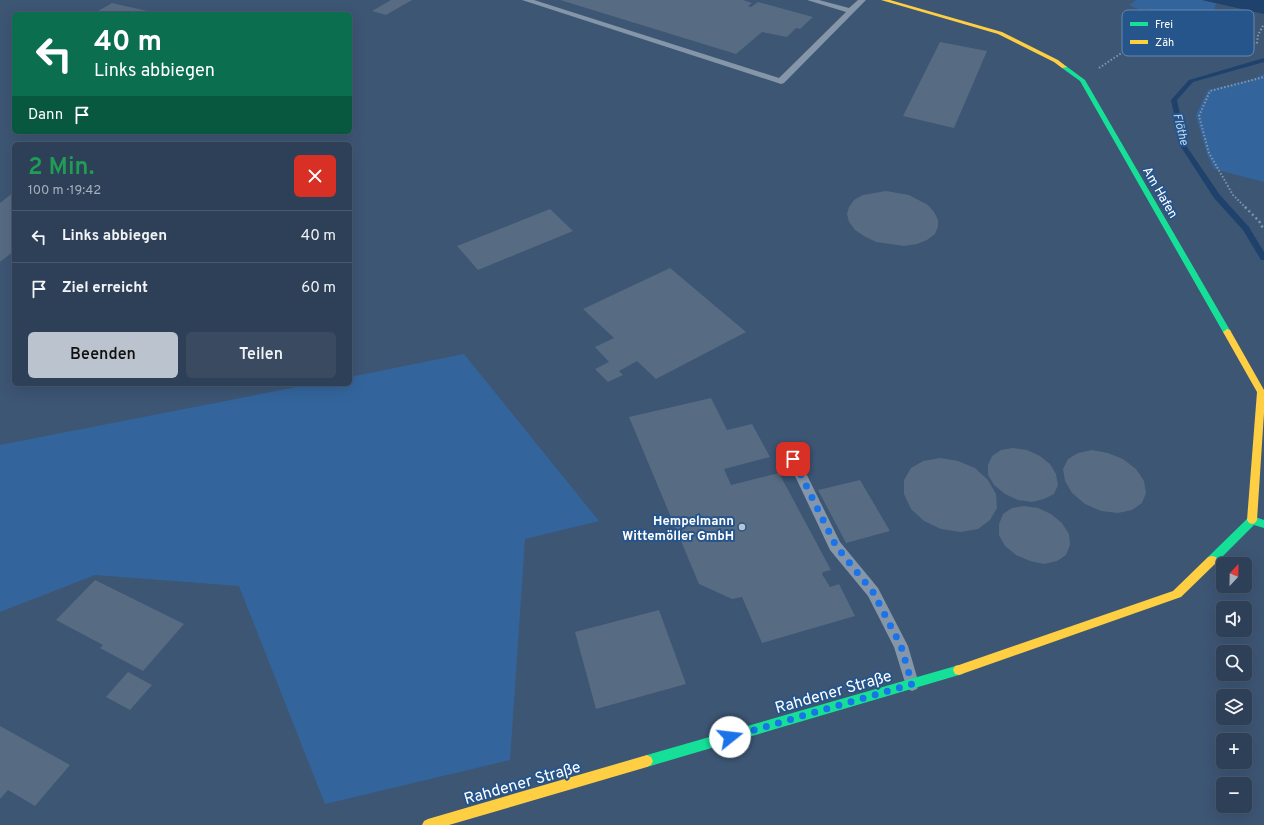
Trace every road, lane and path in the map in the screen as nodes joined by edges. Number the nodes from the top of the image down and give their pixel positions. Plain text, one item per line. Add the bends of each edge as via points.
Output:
1 (526, 0) edge
2 (811, 0) edge
3 (862, 0) edge
4 (884, 0) edge
5 (851, 11) junction
6 (1264, 24) edge
7 (1254, 43) edge
8 (1122, 53) edge
9 (1264, 77) edge
10 (1082, 80) junction
11 (1264, 230) edge
12 (793, 459) dead end
13 (1252, 520) junction
14 (1264, 524) edge
15 (912, 684) junction
16 (428, 825) edge

1 - 5 lane via 781,81
2 - 5 lane
3 - 5 lane
4 - 10 street, Am Hafen via 1000,33 1056,61
6 - 7 path via 1257,43
8 - 10 path
9 - 11 path via 1210,91 1199,116 1208,153 1233,195 1259,221
10 - 13 street, Am Hafen via 1260,392
12 - 15 lane via 836,546 873,592 901,646
13 - 14 street
13 - 15 street, Rahdener Straße via 1177,594
15 - 16 street, Rahdener Straße

